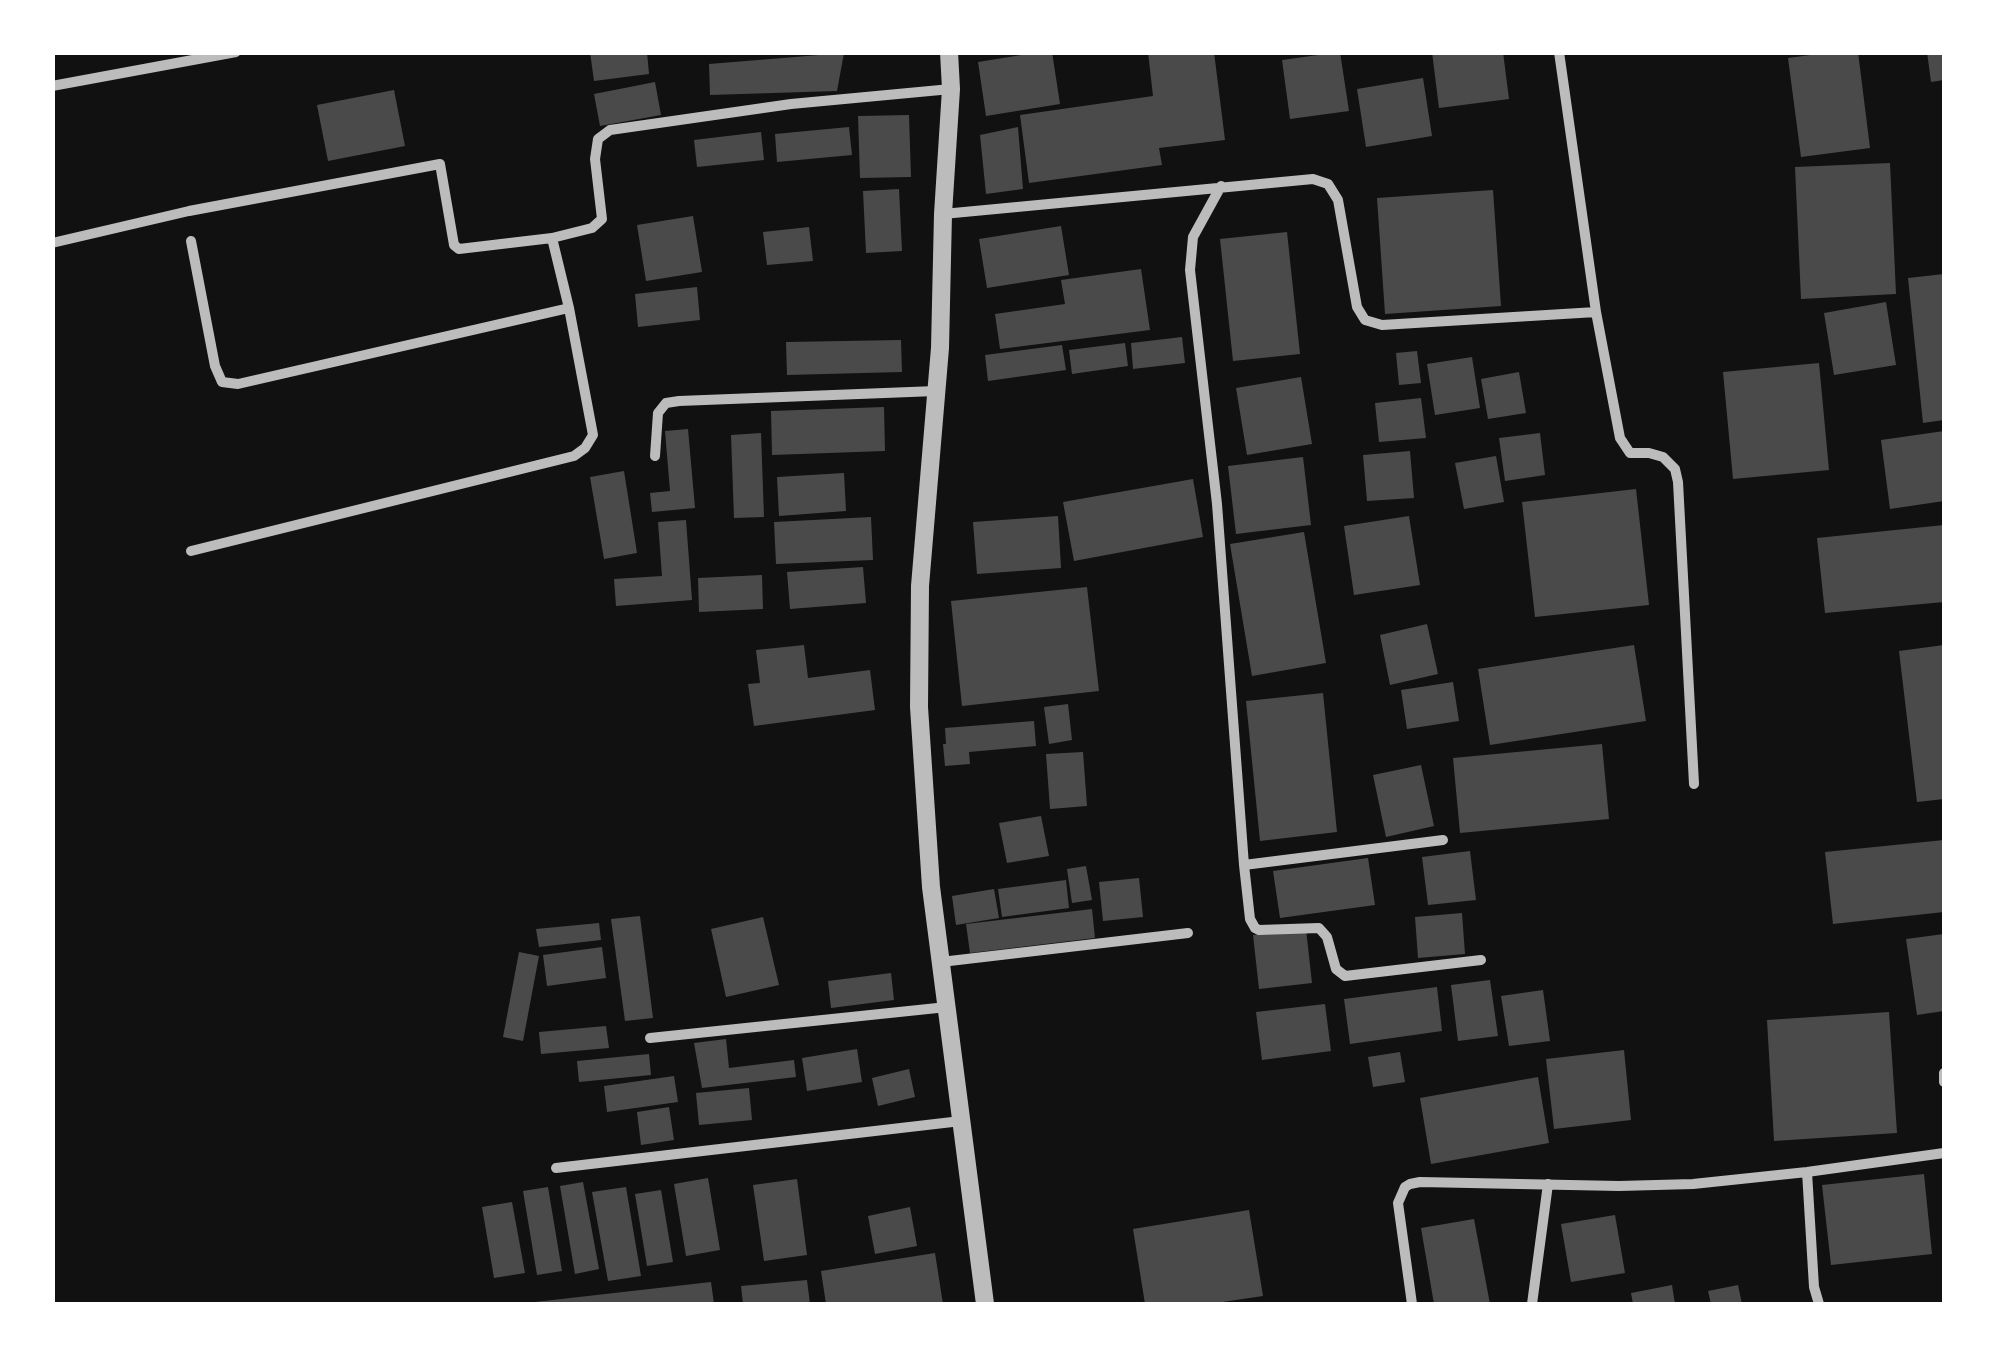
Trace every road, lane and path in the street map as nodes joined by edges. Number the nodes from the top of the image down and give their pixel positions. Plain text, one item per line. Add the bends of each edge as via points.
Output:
1 (236, 52) edge
2 (950, 52) edge
3 (1559, 52) edge
4 (52, 86) edge
5 (951, 89) junction
6 (1221, 186) junction
7 (943, 214) junction
8 (552, 238) junction
9 (191, 241) dead end
10 (52, 242) edge
11 (568, 308) junction
12 (1596, 312) junction
13 (936, 390) junction
14 (655, 456) dead end
15 (192, 551) dead end
16 (1694, 784) dead end
17 (1443, 840) dead end
18 (1244, 865) junction
19 (1188, 934) dead end
20 (1481, 960) dead end
21 (940, 962) junction
22 (947, 1008) junction
23 (650, 1038) dead end
24 (1944, 1073) edge
25 (1944, 1082) edge
26 (961, 1121) junction
27 (1944, 1153) edge
28 (556, 1168) dead end
29 (1808, 1172) junction
30 (1548, 1184) junction
31 (985, 1304) edge
32 (1412, 1304) edge
33 (1532, 1304) edge
34 (1820, 1304) edge

1 - 4 street
2 - 5 street
3 - 12 street
5 - 7 street
5 - 8 street via 610,130 598,139 595,159 602,220
6 - 7 street
6 - 12 street via 1313,179 1328,184 1338,200 1365,320
6 - 18 street via 1192,237 1190,270 1217,504
7 - 13 street
8 - 10 street via 458,249 440,164
8 - 11 street
9 - 11 street via 222,382 238,384
11 - 15 street via 593,435 574,456
12 - 16 street via 1622,444 1630,453 1663,457 1678,482
13 - 14 street via 666,403 658,413
13 - 21 street via 918,659
17 - 18 street
18 - 20 street via 1255,928 1319,928 1345,976
19 - 21 street
21 - 22 street
22 - 23 street
22 - 26 street
24 - 25 street
26 - 28 street
26 - 31 street
27 - 29 street
29 - 30 street via 1693,1184
29 - 34 street
30 - 32 street via 1420,1182 1404,1188 1398,1204
30 - 33 street

